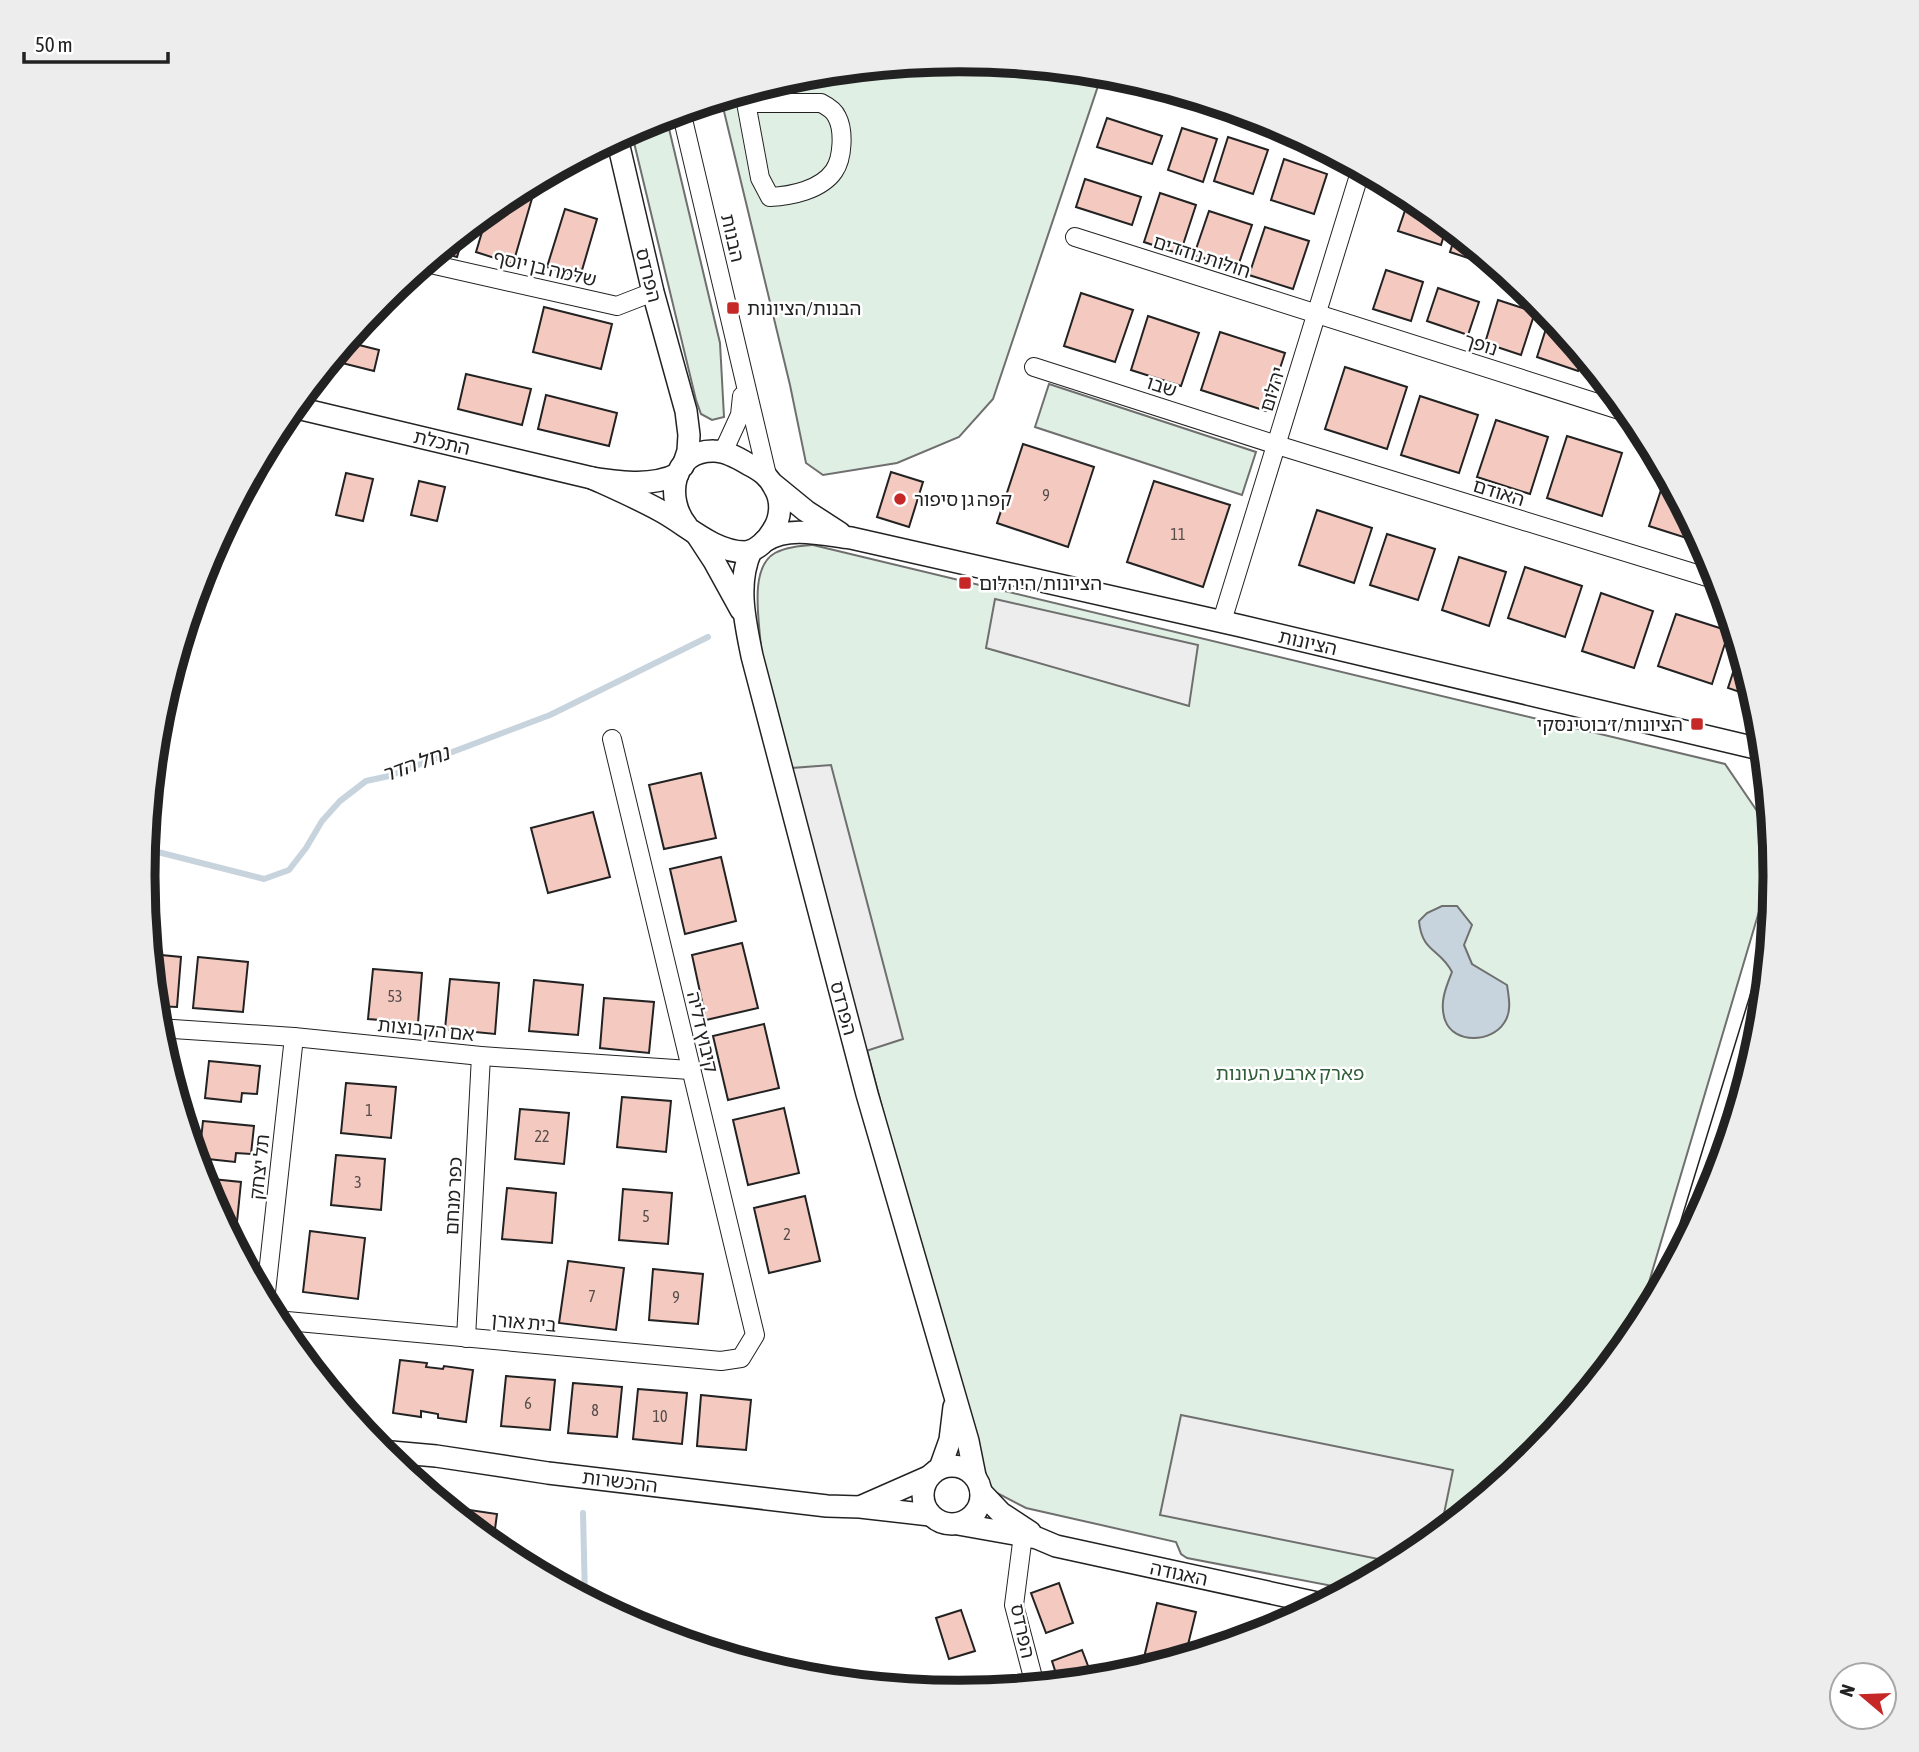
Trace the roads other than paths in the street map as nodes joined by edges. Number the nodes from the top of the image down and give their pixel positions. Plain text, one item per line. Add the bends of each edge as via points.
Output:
1 (753, 99) edge
2 (746, 101) edge
3 (683, 121) edge
4 (619, 148) edge
5 (1360, 178) edge
6 (1075, 237) dead end
7 (437, 265) edge
8 (653, 292) junction
9 (1317, 314) junction
10 (1034, 367) dead end
11 (742, 374) junction
12 (1613, 408) edge
13 (304, 410) edge
14 (686, 411) junction
15 (1277, 445) junction
16 (720, 452) junction
17 (680, 470) junction
18 (592, 478) junction
19 (769, 479) junction
20 (691, 529) junction
21 (851, 538) junction
22 (758, 546) junction
23 (1705, 572) edge
24 (744, 615) junction
25 (1222, 621) junction
26 (612, 739) dead end
27 (1753, 747) edge
28 (170, 1029) edge
29 (294, 1037) junction
30 (481, 1056) junction
31 (1741, 1064) edge
32 (690, 1070) junction
33 (1708, 1169) edge
34 (267, 1284) edge
35 (290, 1321) edge
36 (755, 1335) joint
37 (466, 1338) junction
38 (955, 1398) junction
39 (409, 1462) edge
40 (934, 1473) junction
41 (978, 1484) junction
42 (860, 1507) junction
43 (930, 1515) junction
44 (958, 1524) junction
45 (1030, 1536) junction
46 (1307, 1601) edge
47 (1033, 1677) edge

1 - 2 street via 830,107 837,117 841,152 834,171 816,186 790,196 770,197 760,177
3 - 11 street, הבנות
4 - 8 street, הפרדס
5 - 9 street, יהלום
6 - 9 street, חולות נודדים
7 - 8 street, שלמה בן יוסף via 617,306
8 - 14 street, הפרדס
9 - 12 street, נופך
9 - 15 street, יהלום
10 - 15 street, שבו
11 - 16 street, הבנות via 740,415
11 - 19 street, הבנות
13 - 18 street, התכלת
14 - 16 street, הפרדס via 700,436
14 - 17 street, הפרדס via 688,451
15 - 23 street, האודם
15 - 25 street, יהלום
16 - 17 street via 698,454
16 - 19 street
17 - 18 street, התכלת via 661,480
17 - 20 street via 674,502 676,512
18 - 20 street, התכלת
19 - 21 street, הציונות via 827,526
19 - 22 street via 778,494 779,510 775,527
20 - 22 street via 725,548
20 - 24 street, הפרדס
21 - 22 street, הציונות via 781,534
21 - 25 street, הציונות
22 - 24 street, הפרדס via 744,572
24 - 38 street, הפרדס via 863,1082
25 - 27 street, הציונות
26 - 32 street, קיבוץ דליה
28 - 29 street, אם הקבוצות
29 - 30 street, אם הקבוצות
29 - 34 street, תל יצחק
30 - 32 street, אם הקבוצות
30 - 37 street, כפר מנחם
31 - 33 street
32 - 36 street, קיבוץ דליה
35 - 37 street, בית אורן
36 - 37 street, בית אורן via 741,1358 721,1361
38 - 40 street, הפרדס via 950,1440
38 - 41 street, הפרדס
39 - 42 street, ההכשרות
40 - 41 street via 956,1465 967,1469
40 - 42 street, ההכשרות
40 - 43 street via 923,1496
41 - 44 street via 976,1512
41 - 45 street, האגודה via 1001,1513
42 - 43 street, ההכשרות
43 - 44 street via 943,1523
44 - 45 street, האגודה
45 - 46 street, האגודה via 1070,1549
45 - 47 street, הפרדס via 1014,1605

